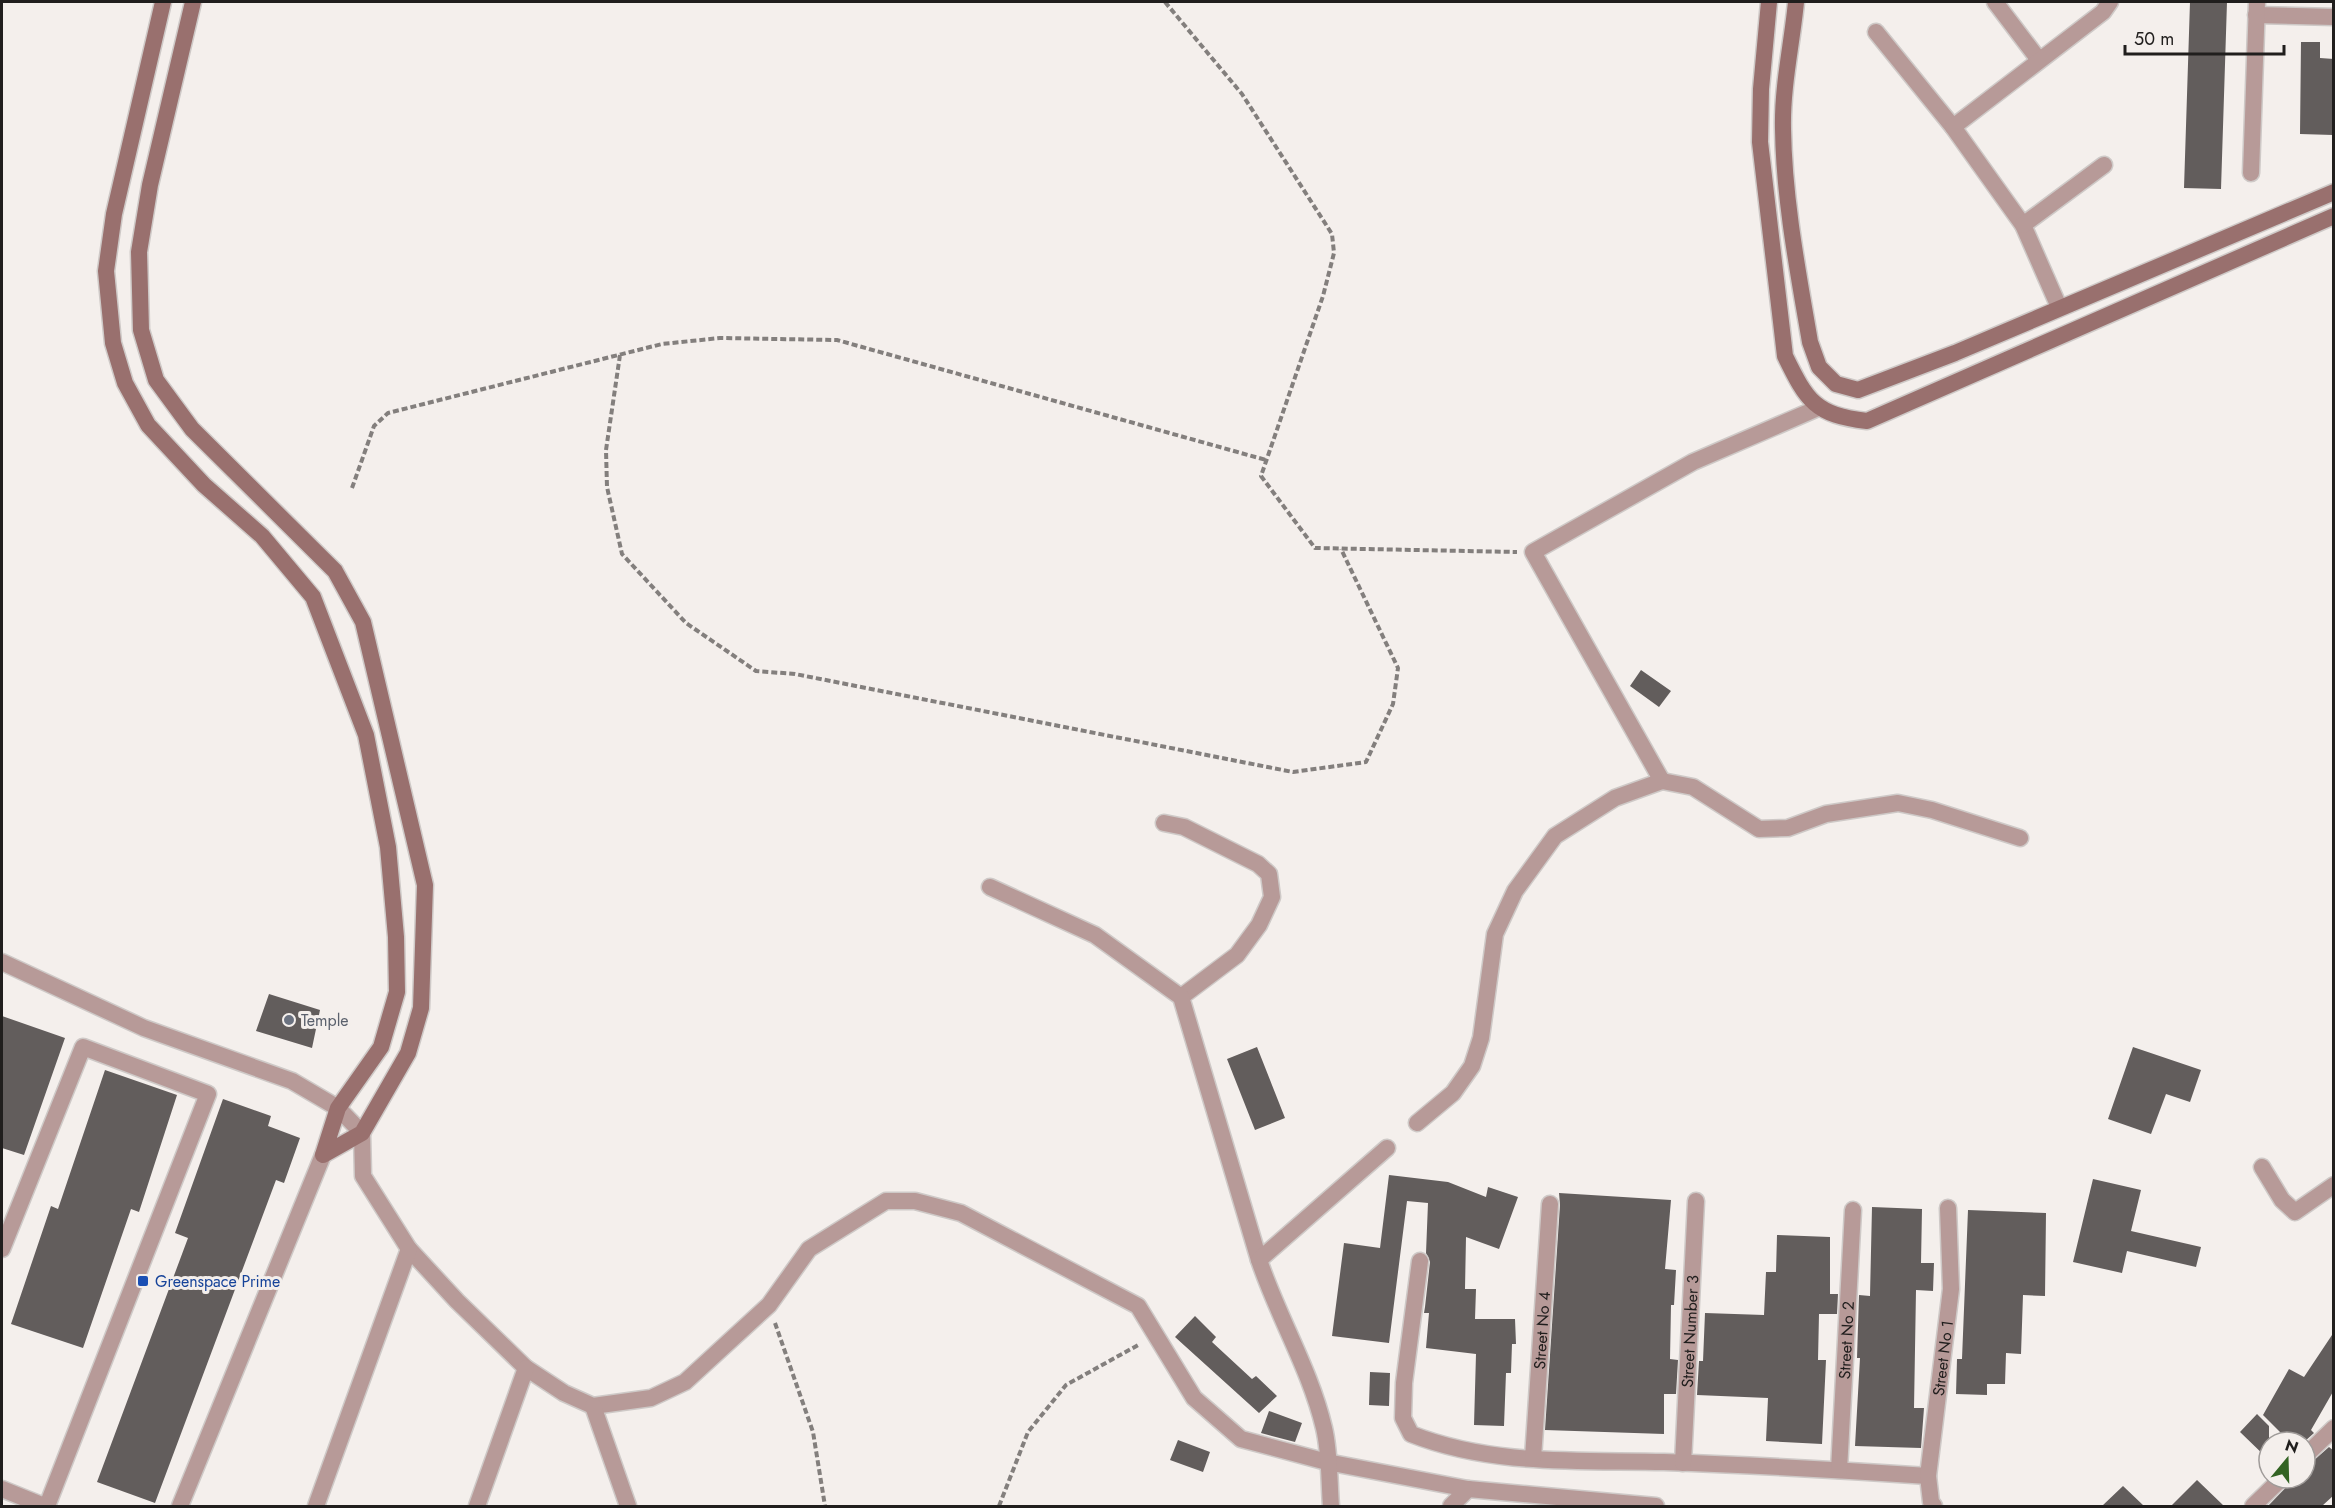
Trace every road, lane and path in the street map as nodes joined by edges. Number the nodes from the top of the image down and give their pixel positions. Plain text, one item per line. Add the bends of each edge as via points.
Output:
1 (163, 2) edge
2 (192, 2) edge
3 (1165, 2) edge
4 (1995, 2) edge
5 (2110, 2) edge
6 (1769, 3) edge
7 (1796, 5) edge
8 (2257, 8) edge
9 (2334, 17) edge
10 (1876, 32) dead end
11 (2039, 60) junction
12 (1953, 127) junction
13 (2104, 165) dead end
14 (2251, 173) dead end
15 (2334, 192) edge
16 (2334, 216) edge
17 (2023, 225) junction
18 (2249, 229) junction
19 (2258, 250) junction
20 (2059, 307) junction
21 (620, 355) junction
22 (1818, 408) junction
23 (1266, 460) junction
24 (352, 488) dead end
25 (1341, 549) junction
26 (1533, 552) junction
27 (1662, 781) junction
28 (1164, 823) dead end
29 (2020, 838) dead end
30 (990, 886) dead end
31 (2, 962) edge
32 (1180, 997) junction
33 (338, 1108) junction
34 (1417, 1123) dead end
35 (362, 1133) junction
36 (1387, 1148) dead end
37 (323, 1155) junction
38 (2262, 1167) dead end
39 (2334, 1185) edge
40 (1696, 1201) dead end
41 (1550, 1204) dead end
42 (1948, 1208) dead end
43 (1853, 1210) dead end
44 (2, 1249) edge
45 (409, 1249) junction
46 (1260, 1260) junction
47 (1420, 1261) dead end
48 (769, 1305) junction
49 (1157, 1335) junction
50 (526, 1368) junction
51 (593, 1406) junction
52 (2334, 1428) edge
53 (2317, 1444) edge
54 (1533, 1458) junction
55 (1327, 1462) junction
56 (1683, 1463) junction
57 (1839, 1470) junction
58 (1928, 1476) junction
59 (2, 1489) edge
60 (1468, 1489) junction
61 (2270, 1490) edge
62 (45, 1506) edge
63 (180, 1506) edge
64 (316, 1506) edge
65 (477, 1506) edge
66 (628, 1506) edge
67 (825, 1506) edge
68 (999, 1506) edge
69 (1331, 1506) edge
70 (1452, 1506) edge
71 (1635, 1506) edge
72 (1656, 1506) edge
73 (1934, 1506) edge
74 (2253, 1506) edge

1 - 33 main road via 114,214 106,271 113,343 125,382 148,425 204,484 262,536 313,597 366,735 388,847 398,992 381,1047
2 - 35 main road via 150,185 139,252 141,330 156,380 192,429 335,571 363,622 425,896 421,1008 408,1053
3 - 23 path via 1242,94 1332,234 1334,253 1323,296
4 - 11 street
5 - 11 street via 2103,12
6 - 7 main road
6 - 22 main road via 1761,88 1765,198 1785,356 1800,388
7 - 20 main road via 1783,128 1797,263 1810,342 1819,368 1836,384 1858,390 1956,353
8 - 9 street
8 - 14 street
10 - 12 street
11 - 12 street
12 - 17 street
13 - 17 street
15 - 18 main road
16 - 19 main road
17 - 20 street
18 - 19 main road
18 - 20 main road
19 - 22 main road via 1867,421 1843,418
21 - 23 path via 662,344 720,338 837,340
21 - 24 path via 388,413 374,426
21 - 25 path via 606,450 607,487 622,554 686,623 756,671 795,674 1293,771 1366,762 1394,704 1398,668
22 - 26 street via 1693,462
23 - 25 path via 1261,476 1315,548
25 - 26 path
26 - 27 street
27 - 29 street via 1693,787 1759,829 1788,828 1826,814 1898,803
27 - 34 street via 1615,798 1556,836 1515,891 1495,934 1481,1038 1472,1066 1453,1093
28 - 32 street via 1184,827 1258,864 1269,874 1272,897 1259,925 1237,956
30 - 32 street via 1095,935
31 - 33 street via 144,1028 292,1081
32 - 46 street
33 - 35 street
33 - 37 main road
35 - 37 main road
35 - 45 street via 363,1176
36 - 46 street
37 - 63 street
38 - 39 street via 2282,1200 2295,1212
40 - 56 street, Street Number 3
41 - 54 street, Street No 4
42 - 58 street, Street No 1 via 1951,1289
43 - 57 street, Street No 2
44 - 62 street via 83,1047 208,1094
45 - 50 street
45 - 64 street
46 - 55 street via 1273,1300 1303,1362 1324,1430
47 - 54 street via 1404,1383 1403,1418 1411,1434 1442,1446 1492,1457
48 - 49 street via 809,1249 886,1201 915,1201 961,1212 1138,1306
48 - 51 street via 685,1382 651,1398
48 - 67 path via 813,1432
49 - 55 street via 1194,1398 1241,1439
49 - 68 path via 1066,1385 1028,1432
50 - 51 street
50 - 65 street
51 - 66 street
52 - 53 street
54 - 56 street
55 - 60 street
55 - 69 street
56 - 57 street
57 - 58 street
58 - 73 street, Street No 1
59 - 62 street
60 - 70 street
60 - 71 street
61 - 74 street
71 - 72 street

